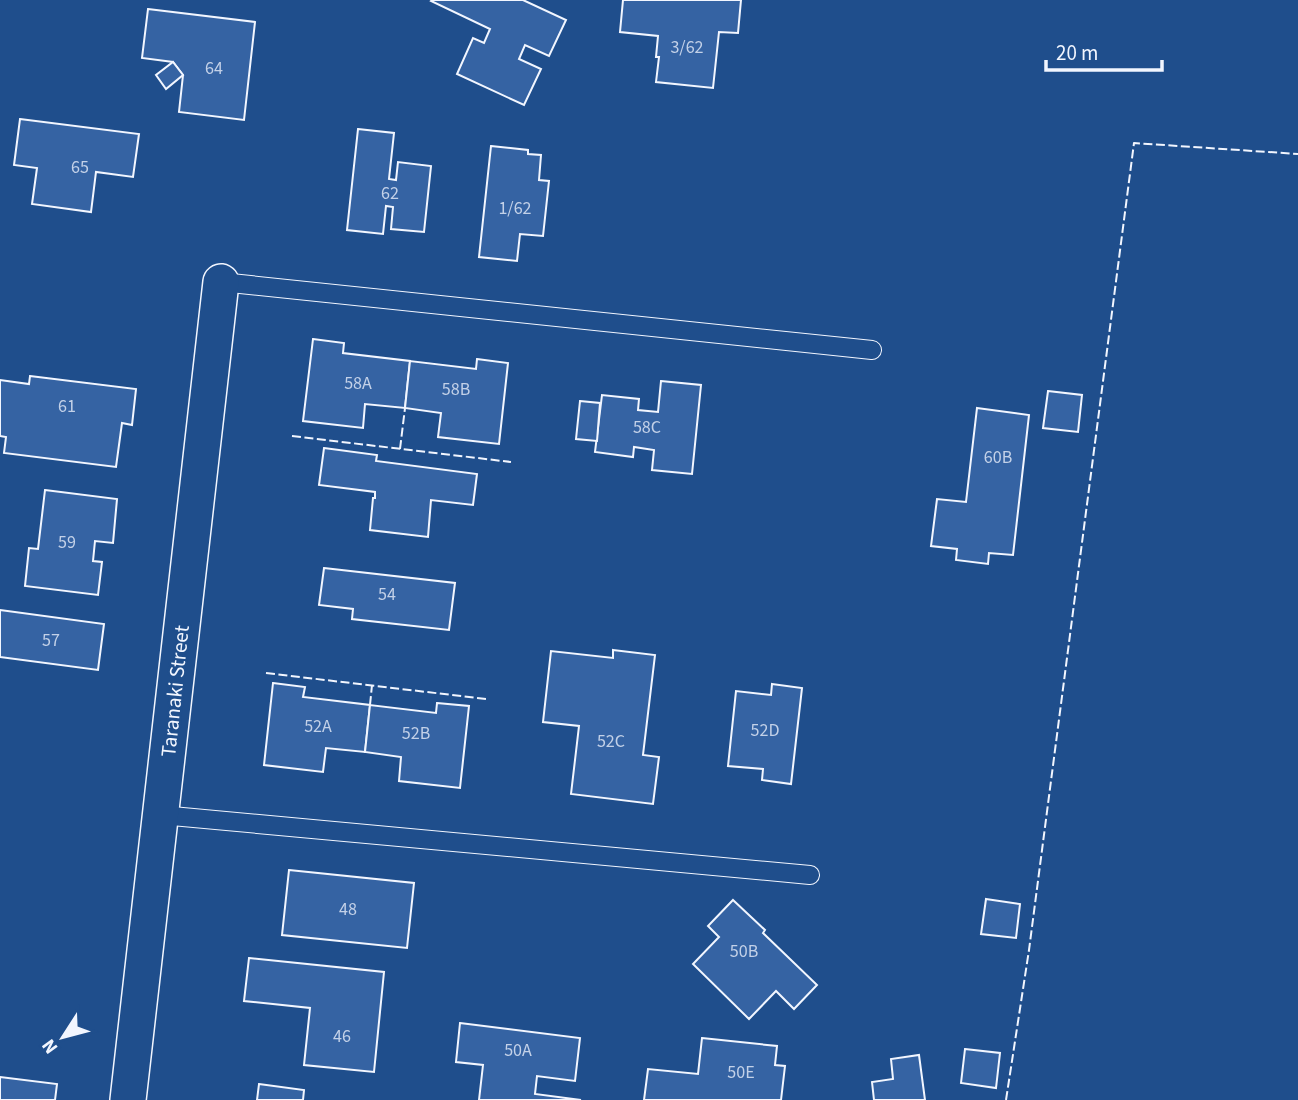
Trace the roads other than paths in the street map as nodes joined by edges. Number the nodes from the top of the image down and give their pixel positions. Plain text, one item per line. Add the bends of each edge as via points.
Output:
1 (221, 282) joint
2 (872, 350) dead end
3 (161, 815) junction
4 (810, 875) dead end
5 (128, 1100) edge

1 - 2 lane
1 - 3 street, Taranaki Street
3 - 4 lane
3 - 5 street, Taranaki Street

